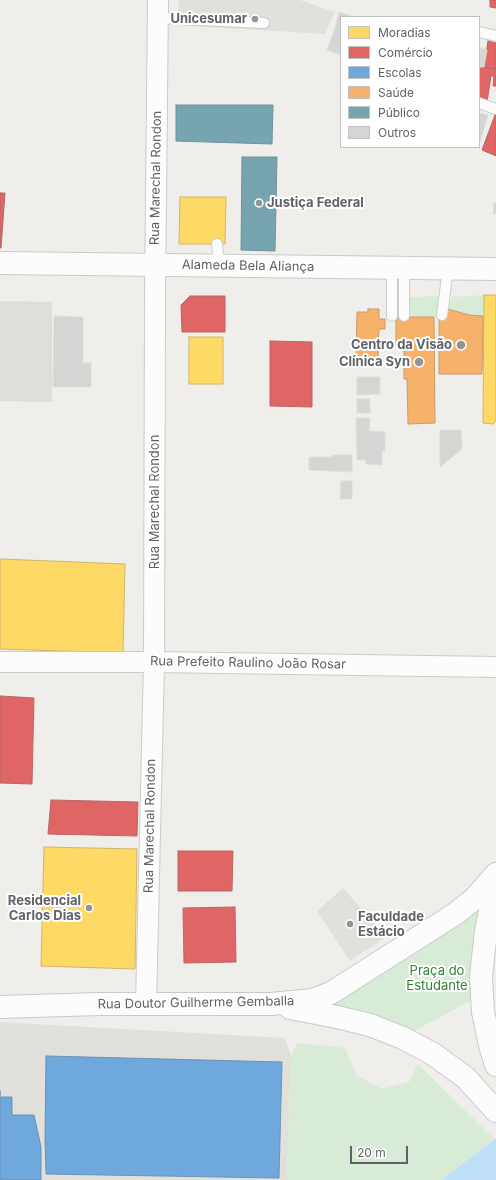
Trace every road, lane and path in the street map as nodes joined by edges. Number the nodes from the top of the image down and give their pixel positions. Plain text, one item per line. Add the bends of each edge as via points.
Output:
1 (158, 9) edge
2 (264, 23) dead end
3 (480, 32) edge
4 (496, 36) edge
5 (480, 103) edge
6 (496, 109) edge
7 (217, 244) dead end
8 (0, 263) edge
9 (155, 265) junction
10 (219, 266) junction
11 (398, 268) junction
12 (448, 269) junction
13 (496, 269) edge
14 (442, 315) dead end
15 (392, 316) dead end
16 (404, 316) dead end
17 (0, 662) edge
18 (154, 662) junction
19 (496, 667) edge
20 (496, 874) edge
21 (496, 883) edge
22 (271, 1004) junction
23 (146, 1005) junction
24 (0, 1007) edge
25 (496, 1065) edge
26 (496, 1111) edge

1 - 2 lane
1 - 9 street, Rua Marechal Rondon
3 - 4 lane
5 - 6 lane
7 - 10 lane
8 - 9 street, Alameda Bela Aliança
9 - 10 street, Alameda Bela Aliança
9 - 18 street, Rua Marechal Rondon
10 - 11 street, Alameda Bela Aliança
11 - 12 street, Alameda Bela Aliança
11 - 15 lane
11 - 16 lane
12 - 13 street, Alameda Bela Aliança
12 - 14 lane
17 - 18 street, Rua Prefeito Raulino João Rosar
18 - 19 street, Rua Prefeito Raulino João Rosar
18 - 23 street, Rua Marechal Rondon
20 - 22 street, Rua Doutor Guilherme Gemballa via 474,899 455,914 331,993 312,1000
21 - 25 street via 486,931 481,977 483,1012
22 - 23 street, Rua Doutor Guilherme Gemballa
22 - 26 street via 370,1025 403,1038 433,1054 466,1078
23 - 24 street, Rua Doutor Guilherme Gemballa

